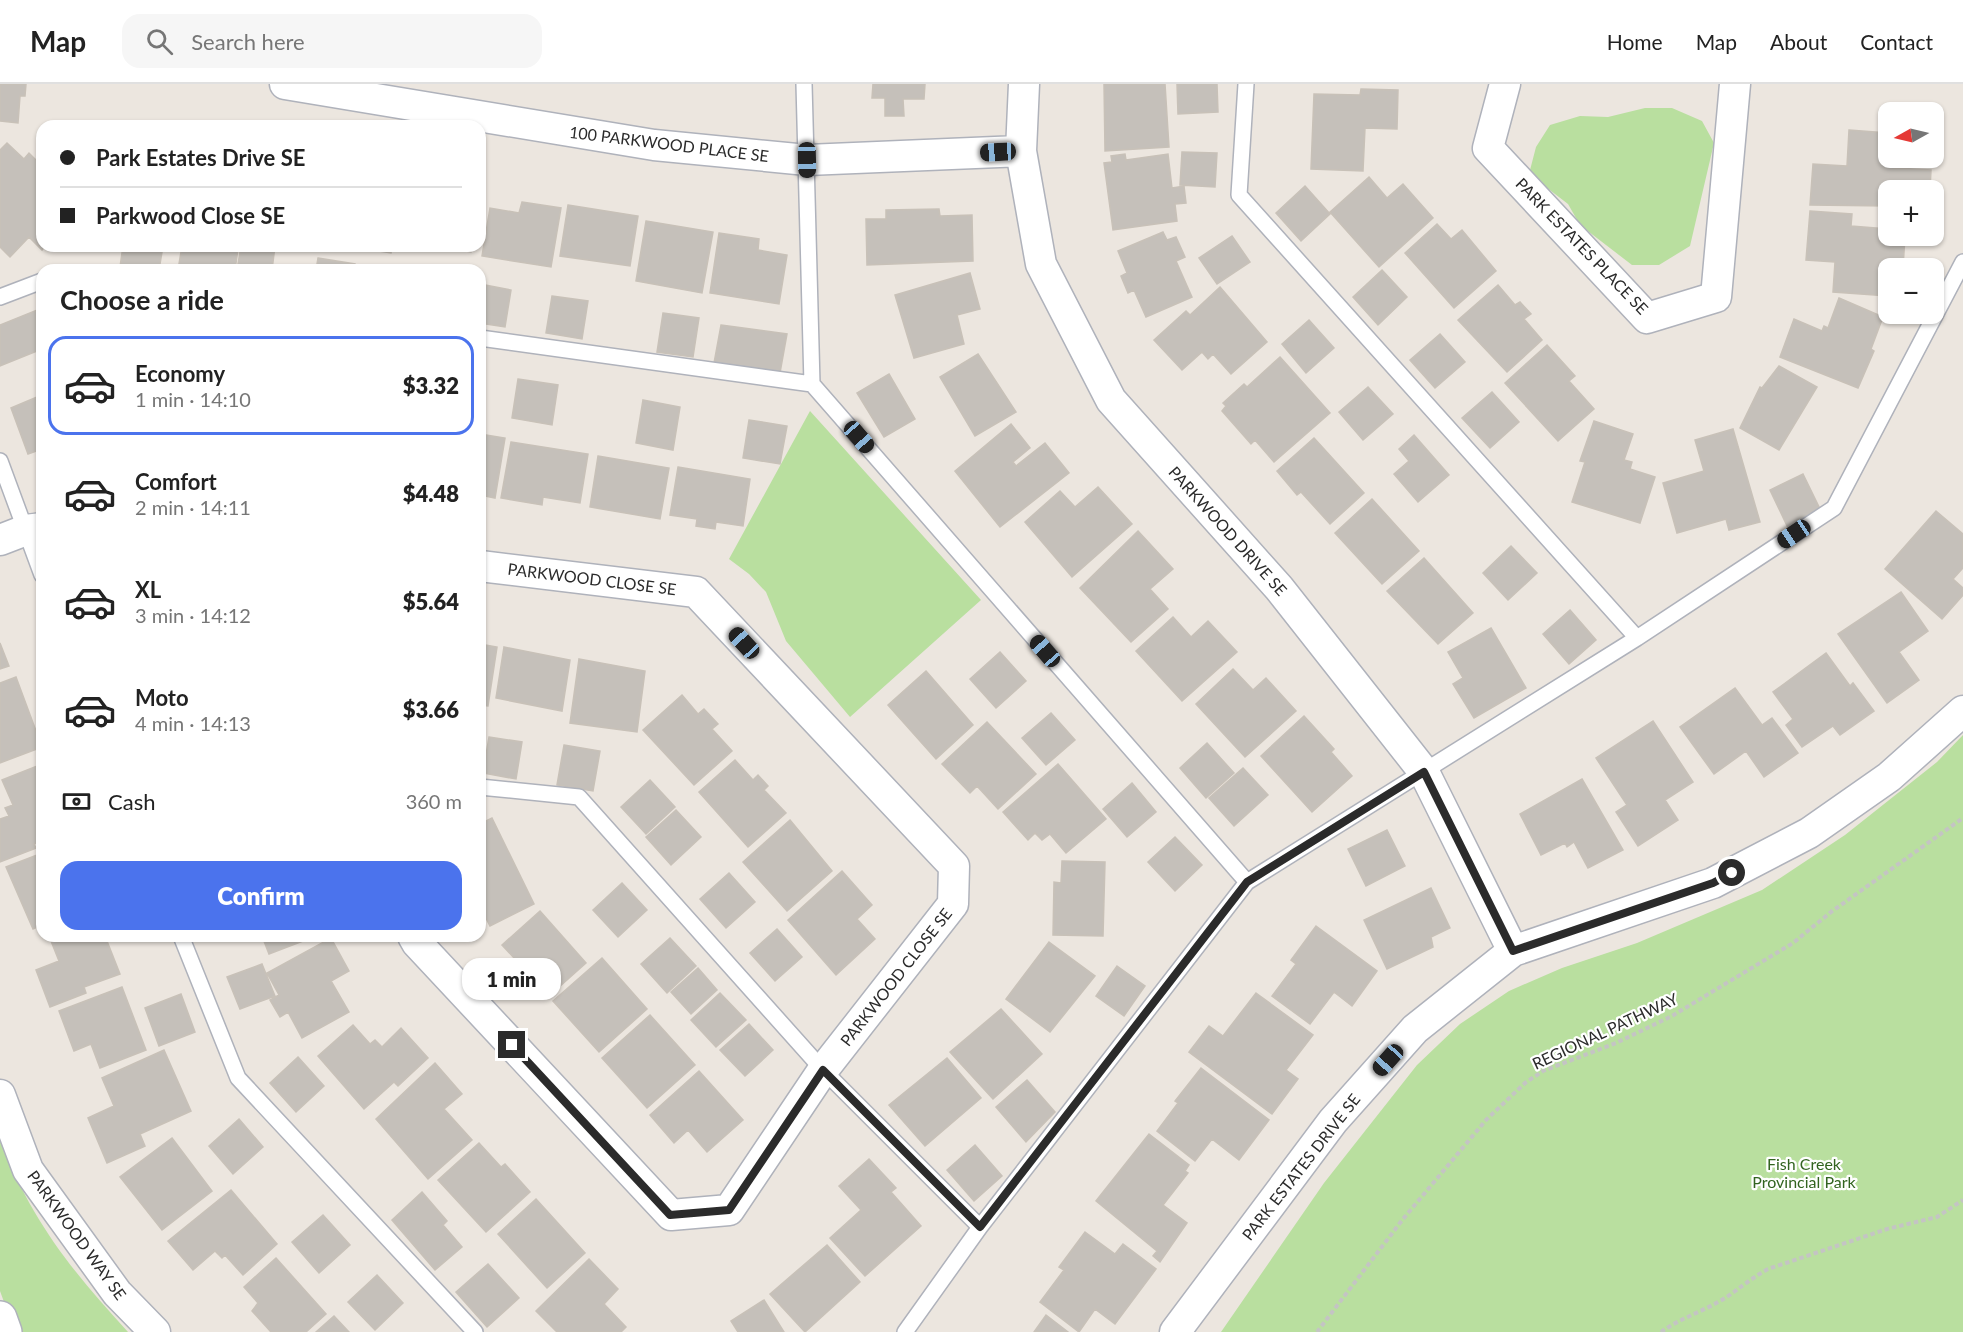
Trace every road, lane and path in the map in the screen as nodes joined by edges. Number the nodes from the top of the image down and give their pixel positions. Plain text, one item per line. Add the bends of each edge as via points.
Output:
1 (285, 84) edge
2 (804, 84) edge
3 (1024, 84) edge
4 (1246, 84) edge
5 (1505, 84) edge
6 (1735, 84) edge
7 (1021, 151) junction
8 (807, 160) junction
9 (1963, 262) edge
10 (36, 283) edge
11 (0, 297) edge
12 (486, 339) edge
13 (812, 384) junction
14 (0, 461) edge
15 (22, 532) edge
16 (36, 562) edge
17 (486, 567) edge
18 (1637, 638) junction
19 (1963, 711) edge
20 (1424, 772) junction
21 (486, 788) edge
22 (1963, 818) edge
23 (1247, 882) junction
24 (183, 942) edge
25 (416, 942) edge
26 (1513, 951) junction
27 (823, 1070) junction
28 (0, 1095) edge
29 (1963, 1200) edge
30 (980, 1227) junction
31 (0, 1318) edge
32 (5, 1332) edge
33 (155, 1332) edge
34 (475, 1332) edge
35 (905, 1332) edge
36 (1175, 1332) edge
37 (1317, 1332) edge
38 (1660, 1332) edge

1 - 8 street, 100 PARKWOOD PLACE SE via 654,145
2 - 8 lane
3 - 7 street, PARKWOOD DRIVE SE
4 - 18 lane via 1239,195
5 - 6 street, PARK ESTATES PLACE SE via 1488,148 1647,318 1716,297
7 - 8 street, 100 PARKWOOD PLACE SE
7 - 20 street, PARKWOOD DRIVE SE via 1041,264 1111,400 1279,588
8 - 13 lane
9 - 18 lane via 1834,508
10 - 11 lane
12 - 13 lane
13 - 23 lane
14 - 15 lane
15 - 16 lane
17 - 27 street, PARKWOOD CLOSE SE via 696,592 954,866 953,904
18 - 20 lane
19 - 26 street, PARK ESTATES DRIVE SE via 1889,777 1809,832 1713,883
20 - 23 lane
20 - 26 street, PARKWOOD DRIVE SE
21 - 27 lane via 579,798
22 - 37 path, REGIONAL PATHWAY via 1793,943 1690,1005 1616,1043 1543,1071 1525,1083 1486,1120 1403,1219
23 - 30 lane
24 - 34 lane via 238,1078
25 - 27 street, PARKWOOD CLOSE SE via 670,1215 729,1210
26 - 36 street, PARK ESTATES DRIVE SE via 1415,1029 1333,1121
27 - 30 lane
28 - 33 street, PARKWOOD WAY SE via 28,1170 117,1293
29 - 38 path via 1937,1217 1887,1229 1768,1269
30 - 35 lane
31 - 32 main road

